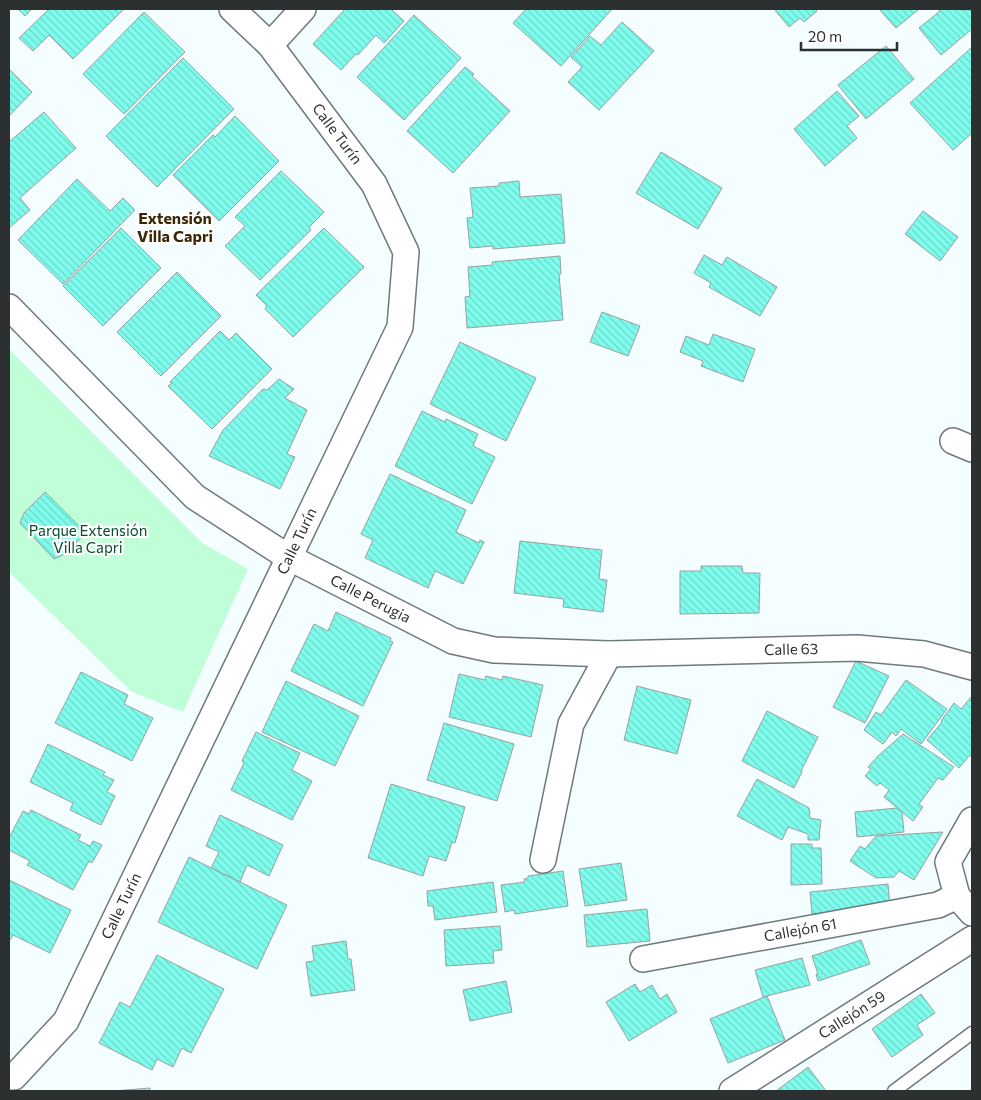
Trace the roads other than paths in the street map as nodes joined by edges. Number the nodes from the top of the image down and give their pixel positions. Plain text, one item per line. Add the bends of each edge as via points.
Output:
1 (232, 9) edge
2 (303, 9) edge
3 (270, 46) junction
4 (9, 307) edge
5 (288, 558) junction
6 (609, 654) junction
7 (972, 667) edge
8 (972, 820) edge
9 (543, 860) dead end
10 (965, 905) edge
11 (972, 940) edge
12 (643, 959) dead end
13 (972, 1032) edge
14 (14, 1082) edge
15 (732, 1091) edge
16 (894, 1091) edge

1 - 3 street, Calle Turín
2 - 3 street
3 - 5 street, Calle Turín via 374,184 406,252 400,327
4 - 5 street, Calle Perugia via 195,497
5 - 6 street, Calle Perugia via 453,641 494,650
5 - 14 street, Calle Turín via 66,1021
6 - 7 street, Calle 63 via 857,648 924,654
6 - 9 street via 571,724
8 - 10 street via 948,862
10 - 12 street, Callejón 61 via 938,905
11 - 15 street, Callejón 59
13 - 16 lane

